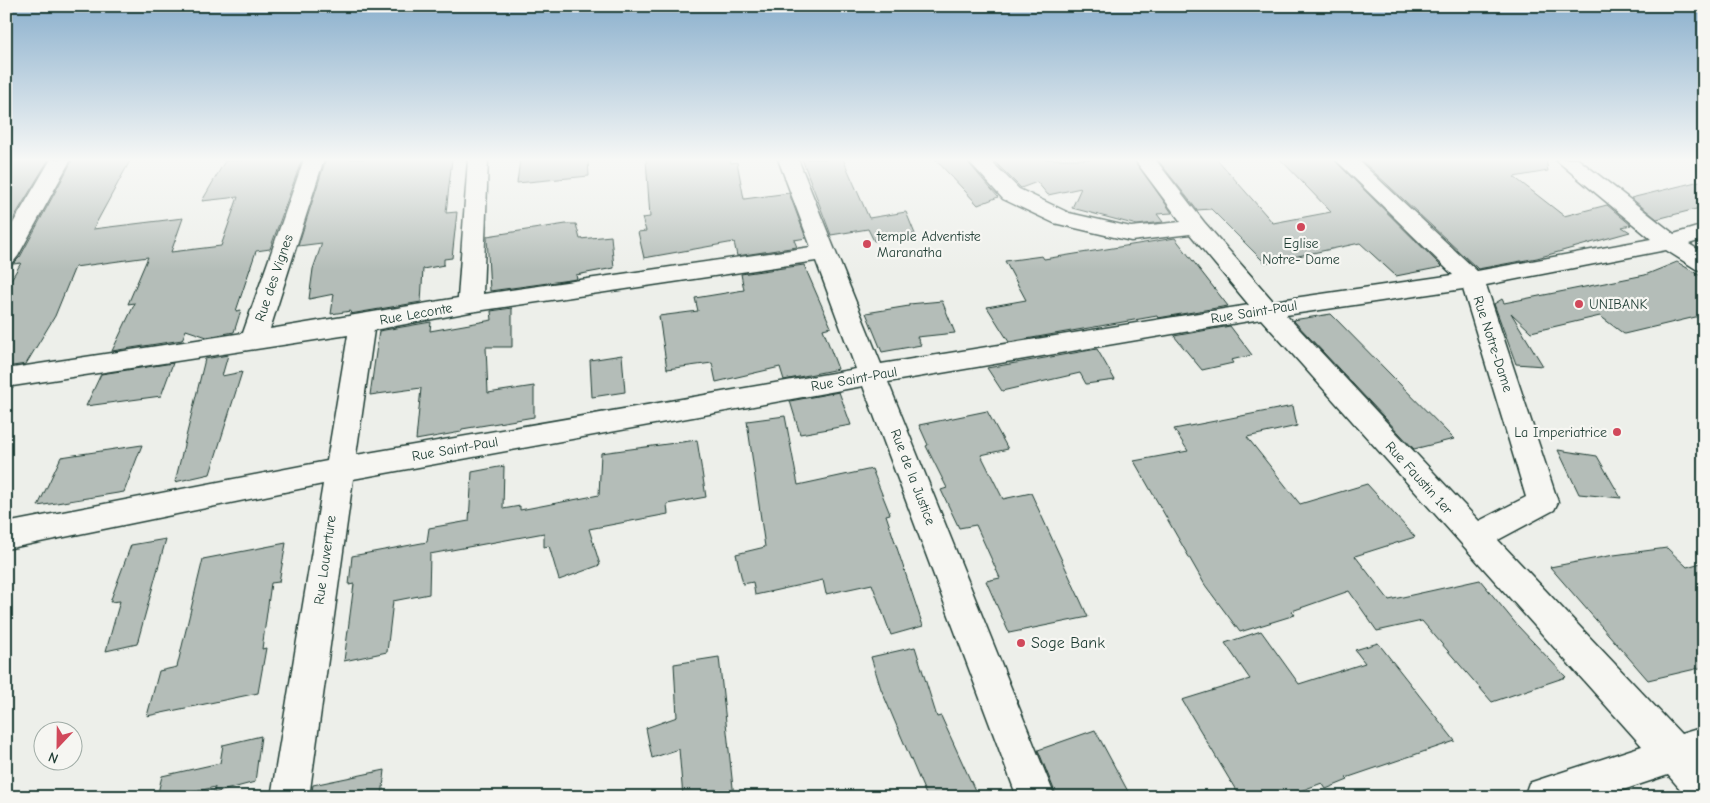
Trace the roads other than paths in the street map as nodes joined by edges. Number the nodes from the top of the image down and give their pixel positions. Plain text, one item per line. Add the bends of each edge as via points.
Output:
1 (40, 196) edge
2 (301, 196) edge
3 (476, 196) edge
4 (803, 196) edge
5 (1016, 196) edge
6 (1175, 196) edge
7 (1384, 196) edge
8 (1612, 196) edge
9 (1196, 227) junction
10 (1704, 232) edge
11 (1670, 242) junction
12 (826, 252) junction
13 (6, 256) edge
14 (1704, 264) edge
15 (1472, 280) junction
16 (470, 304) junction
17 (1267, 310) junction
18 (362, 324) junction
19 (253, 341) junction
20 (874, 375) junction
21 (6, 378) edge
22 (338, 470) junction
23 (6, 536) edge
24 (1474, 538) junction
25 (1689, 750) edge
26 (1704, 787) edge
27 (290, 797) edge
28 (1036, 797) edge
29 (1542, 797) edge

1 - 13 street
2 - 19 street, Rue des Vignes
3 - 16 street
4 - 12 street, Rue de la Justice
5 - 9 street via 1062,218 1131,234
6 - 9 street, Rue Faustin 1er
7 - 15 street, Rue Notre-Dame
8 - 11 street
9 - 17 street, Rue Faustin 1er
10 - 11 street, Rue Saint-Paul
11 - 14 street
11 - 15 street, Rue Saint-Paul
12 - 16 street, Rue Leconte
12 - 20 street, Rue de la Justice
15 - 17 street, Rue Saint-Paul
15 - 24 street, Rue Notre-Dame via 1543,502
16 - 18 street, Rue Leconte
17 - 20 street, Rue Saint-Paul
17 - 24 street, Rue Faustin 1er
18 - 19 street, Rue Leconte
18 - 22 street, Rue Louverture
19 - 21 street, Rue Leconte
20 - 22 street, Rue Saint-Paul
20 - 28 street, Rue de la Justice
22 - 23 street, Rue Saint-Paul
22 - 27 street, Rue Louverture
24 - 25 street, Rue Faustin 1er
25 - 26 street, Rue Faustin 1er
25 - 29 street

